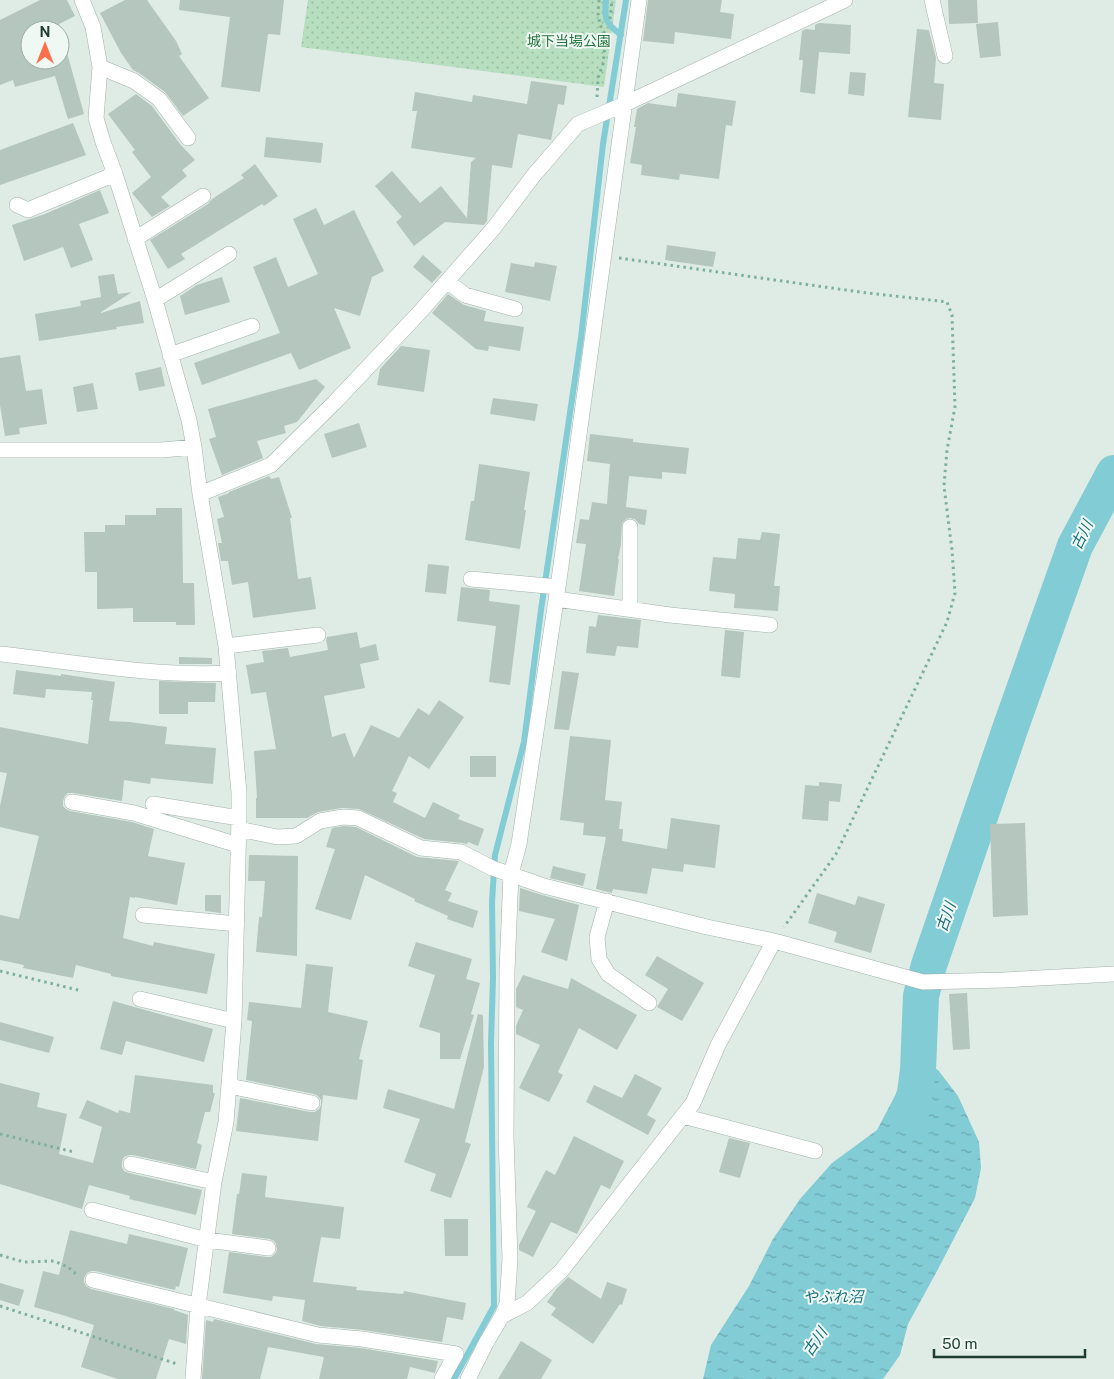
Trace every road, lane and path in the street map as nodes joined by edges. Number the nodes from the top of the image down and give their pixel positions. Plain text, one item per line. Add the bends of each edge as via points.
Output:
1 (82, 0) edge
2 (599, 0) edge
3 (612, 0) edge
4 (639, 0) edge
5 (845, 0) edge
6 (932, 0) edge
7 (610, 18) dead end
8 (945, 56) dead end
9 (100, 67) junction
10 (610, 110) junction
11 (188, 138) dead end
12 (115, 174) junction
13 (203, 196) dead end
14 (17, 205) dead end
15 (136, 239) junction
16 (230, 254) dead end
17 (603, 256) junction
18 (447, 281) junction
19 (155, 300) junction
20 (515, 309) dead end
21 (252, 326) dead end
22 (170, 355) junction
23 (194, 447) junction
24 (0, 450) edge
25 (200, 494) junction
26 (630, 527) dead end
27 (471, 579) dead end
28 (554, 591) junction
29 (630, 609) junction
30 (770, 625) dead end
31 (318, 635) dead end
32 (226, 646) junction
33 (0, 654) edge
34 (229, 673) junction
35 (72, 802) dead end
36 (153, 804) dead end
37 (239, 824) junction
38 (238, 845) junction
39 (502, 871) junction
40 (607, 901) junction
41 (143, 915) dead end
42 (236, 924) junction
43 (774, 941) junction
44 (0, 971) edge
45 (1114, 974) edge
46 (82, 991) dead end
47 (140, 999) dead end
48 (649, 1003) dead end
49 (234, 1021) junction
50 (229, 1086) junction
51 (312, 1103) dead end
52 (683, 1116) junction
53 (0, 1134) edge
54 (814, 1151) dead end
55 (74, 1152) dead end
56 (131, 1164) dead end
57 (214, 1182) junction
58 (92, 1210) dead end
59 (207, 1240) junction
60 (268, 1248) dead end
61 (0, 1255) edge
62 (93, 1280) joint
63 (0, 1306) edge
64 (198, 1306) junction
65 (502, 1316) junction
66 (194, 1374) edge
67 (442, 1379) edge
68 (468, 1379) edge

1 - 9 street via 93,27
2 - 10 path via 600,25 606,36 598,78
3 - 7 path
4 - 10 street
5 - 10 street
6 - 8 street
9 - 11 street via 134,81 159,99
9 - 12 street via 96,118
10 - 17 street
10 - 18 street via 578,124
12 - 14 street via 28,210
12 - 15 street
13 - 15 street
15 - 19 street
16 - 19 street
17 - 28 street
17 - 43 path via 947,302 952,315 955,407 944,486 954,593 947,622 836,854
18 - 20 street via 465,295
18 - 25 street via 334,403 271,465
19 - 22 street
21 - 22 street
22 - 23 street via 190,420
23 - 24 street via 162,450
23 - 25 street
25 - 32 street
26 - 29 street
27 - 28 street via 531,584
28 - 29 street
28 - 39 street via 519,844
29 - 30 street
31 - 32 street
32 - 34 street
33 - 34 street via 141,671
34 - 37 street
35 - 38 street via 134,813
36 - 37 street
37 - 38 street
37 - 39 street via 277,837 296,836 320,821 358,818 421,848 461,852
38 - 42 street
39 - 40 street via 544,886
39 - 65 street via 508,971 506,1136 510,1259 507,1304
40 - 43 street
40 - 48 street via 597,938 599,959 608,974
41 - 42 street
42 - 49 street
43 - 45 street via 923,982
43 - 52 street via 718,1045 693,1103
44 - 46 path
47 - 49 street
49 - 50 street
50 - 51 street
50 - 57 street via 226,1122
52 - 54 street
52 - 65 street via 562,1270 528,1304
53 - 55 path
56 - 57 street
57 - 59 street
58 - 59 street
59 - 60 street
59 - 64 street
61 - 62 path via 24,1262 54,1261 80,1277
62 - 64 street
63 - 66 path
64 - 66 street
64 - 67 street via 318,1335 456,1354
65 - 68 street

